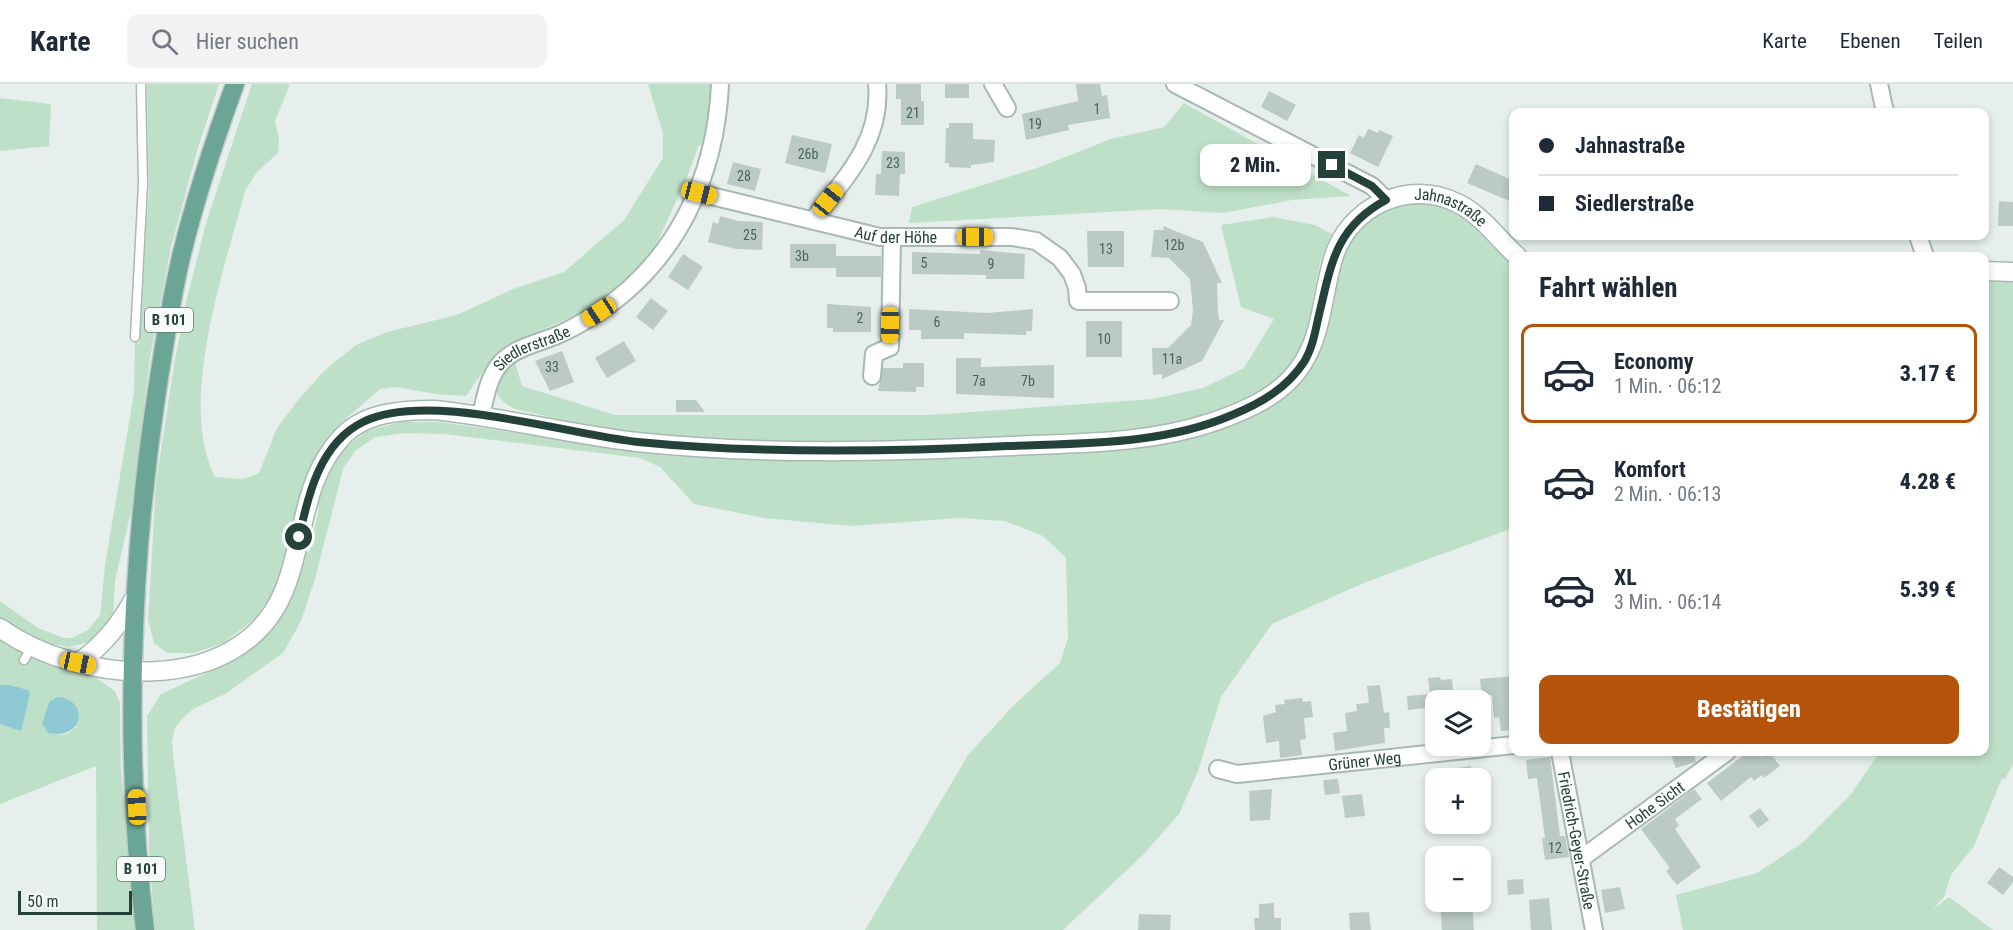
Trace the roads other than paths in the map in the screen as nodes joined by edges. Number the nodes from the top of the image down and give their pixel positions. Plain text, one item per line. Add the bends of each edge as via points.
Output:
1 (141, 84) edge
2 (235, 84) edge
3 (720, 84) edge
4 (877, 84) edge
5 (993, 84) edge
6 (1175, 84) edge
7 (1878, 84) edge
8 (1007, 108) dead end
9 (1884, 108) edge
10 (699, 193) junction
11 (1386, 200) junction
12 (814, 221) junction
13 (892, 237) junction
14 (1513, 252) edge
15 (1989, 271) edge
16 (2013, 272) edge
17 (1170, 301) dead end
18 (135, 337) dead end
19 (872, 376) dead end
20 (481, 416) junction
21 (135, 597) junction
22 (0, 628) edge
23 (78, 663) junction
24 (134, 672) junction
25 (1509, 746) edge
26 (1561, 756) edge
27 (1722, 756) edge
28 (1218, 769) dead end
29 (1582, 858) junction
30 (145, 930) edge
31 (1594, 930) edge

1 - 18 lane via 143,184
2 - 21 main road, B 101 via 182,254 152,420
3 - 10 street, Siedlerstraße via 713,142
4 - 12 street via 877,108 868,144
5 - 8 street
6 - 11 street via 1372,186
7 - 9 street
10 - 12 street, Auf der Höhe
10 - 20 street, Siedlerstraße via 659,256 612,303 501,363 486,392
11 - 14 street, Jahnastraße via 1421,193 1458,203
11 - 20 street, Jahnastraße via 1354,223 1337,247 1310,351 1284,386 1233,415 1170,434 1112,441 965,448 756,449 636,442
12 - 13 street, Auf der Höhe
13 - 17 street, Auf der Höhe via 1012,237 1036,241 1060,258 1072,274 1078,301
13 - 19 street via 890,347 874,354
15 - 16 street
20 - 24 street, Jahnastraße via 434,410 395,412 349,431 326,458 310,490 282,594 253,635 239,647 186,667
21 - 23 street via 100,648
21 - 24 main road, B 101
22 - 23 street, Jahnastraße via 28,654
23 - 24 street, Jahnastraße
24 - 30 main road, B 101
25 - 28 street, Grüner Weg via 1237,774
26 - 29 street, Friedrich-Geyer-Straße
27 - 29 street, Hohe Sicht
29 - 31 street, Friedrich-Geyer-Straße

